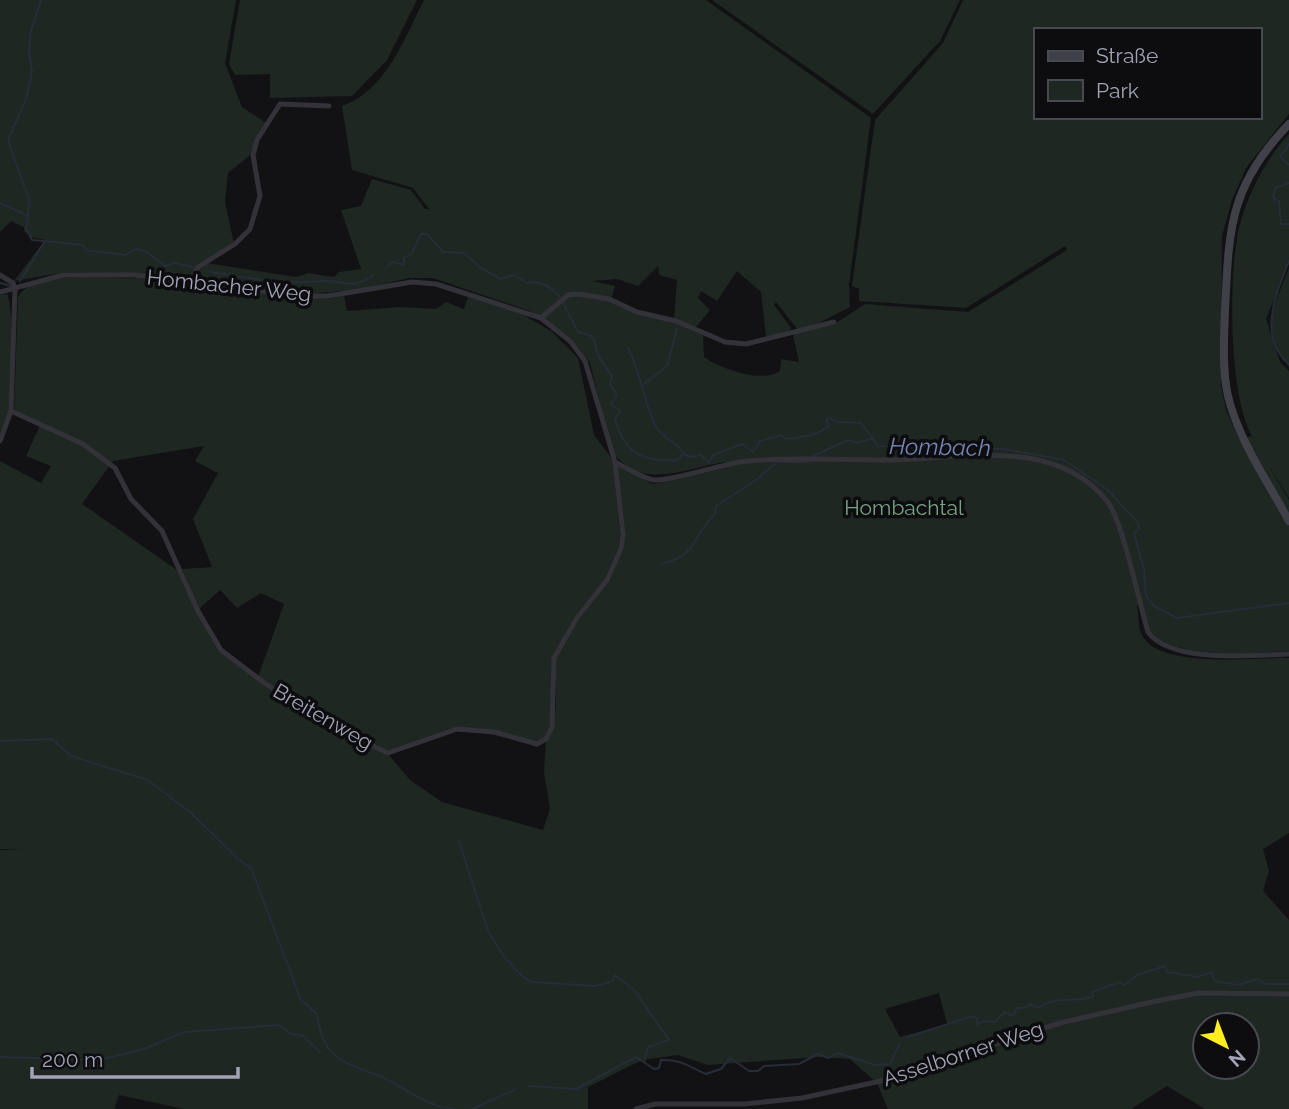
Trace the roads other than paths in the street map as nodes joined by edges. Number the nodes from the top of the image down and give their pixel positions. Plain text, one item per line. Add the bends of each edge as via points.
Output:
1 (329, 106) dead end
2 (1289, 124) edge
3 (0, 275) edge
4 (190, 282) junction
5 (15, 289) junction
6 (0, 292) edge
7 (541, 318) junction
8 (834, 322) dead end
9 (11, 411) junction
10 (0, 441) edge
11 (614, 462) junction
12 (1289, 521) edge
13 (1289, 654) edge
14 (1289, 994) edge
15 (730, 1104) junction
16 (636, 1109) edge
17 (723, 1109) edge

1 - 4 street via 280,104 253,155 260,196 250,229 198,267
2 - 12 main road via 1257,162 1237,206 1229,235 1225,322 1228,396 1240,430
3 - 5 street
4 - 5 street, Hombacher Weg via 136,275 63,275
4 - 7 street, Hombacher Weg via 327,296 424,282
5 - 6 street, Hombacher Weg
5 - 9 street
7 - 8 street via 568,295 579,294 676,321 724,342 746,344
7 - 11 street, Hombacher Weg via 571,342 585,361
9 - 10 street
9 - 11 street, Breitenweg via 83,444 115,468 131,499 162,531 221,650 334,728 388,753 457,729 494,732 526,743 545,739 555,705 554,658 607,580 621,548
11 - 13 street via 654,480 747,461 968,454 1045,462 1093,488 1114,511 1145,624 1156,641 1201,653
14 - 15 street, Asselborner Weg via 1199,993 1156,1001 1047,1027 881,1081 802,1098
15 - 16 street, Asselborner Weg via 655,1104
15 - 17 street

